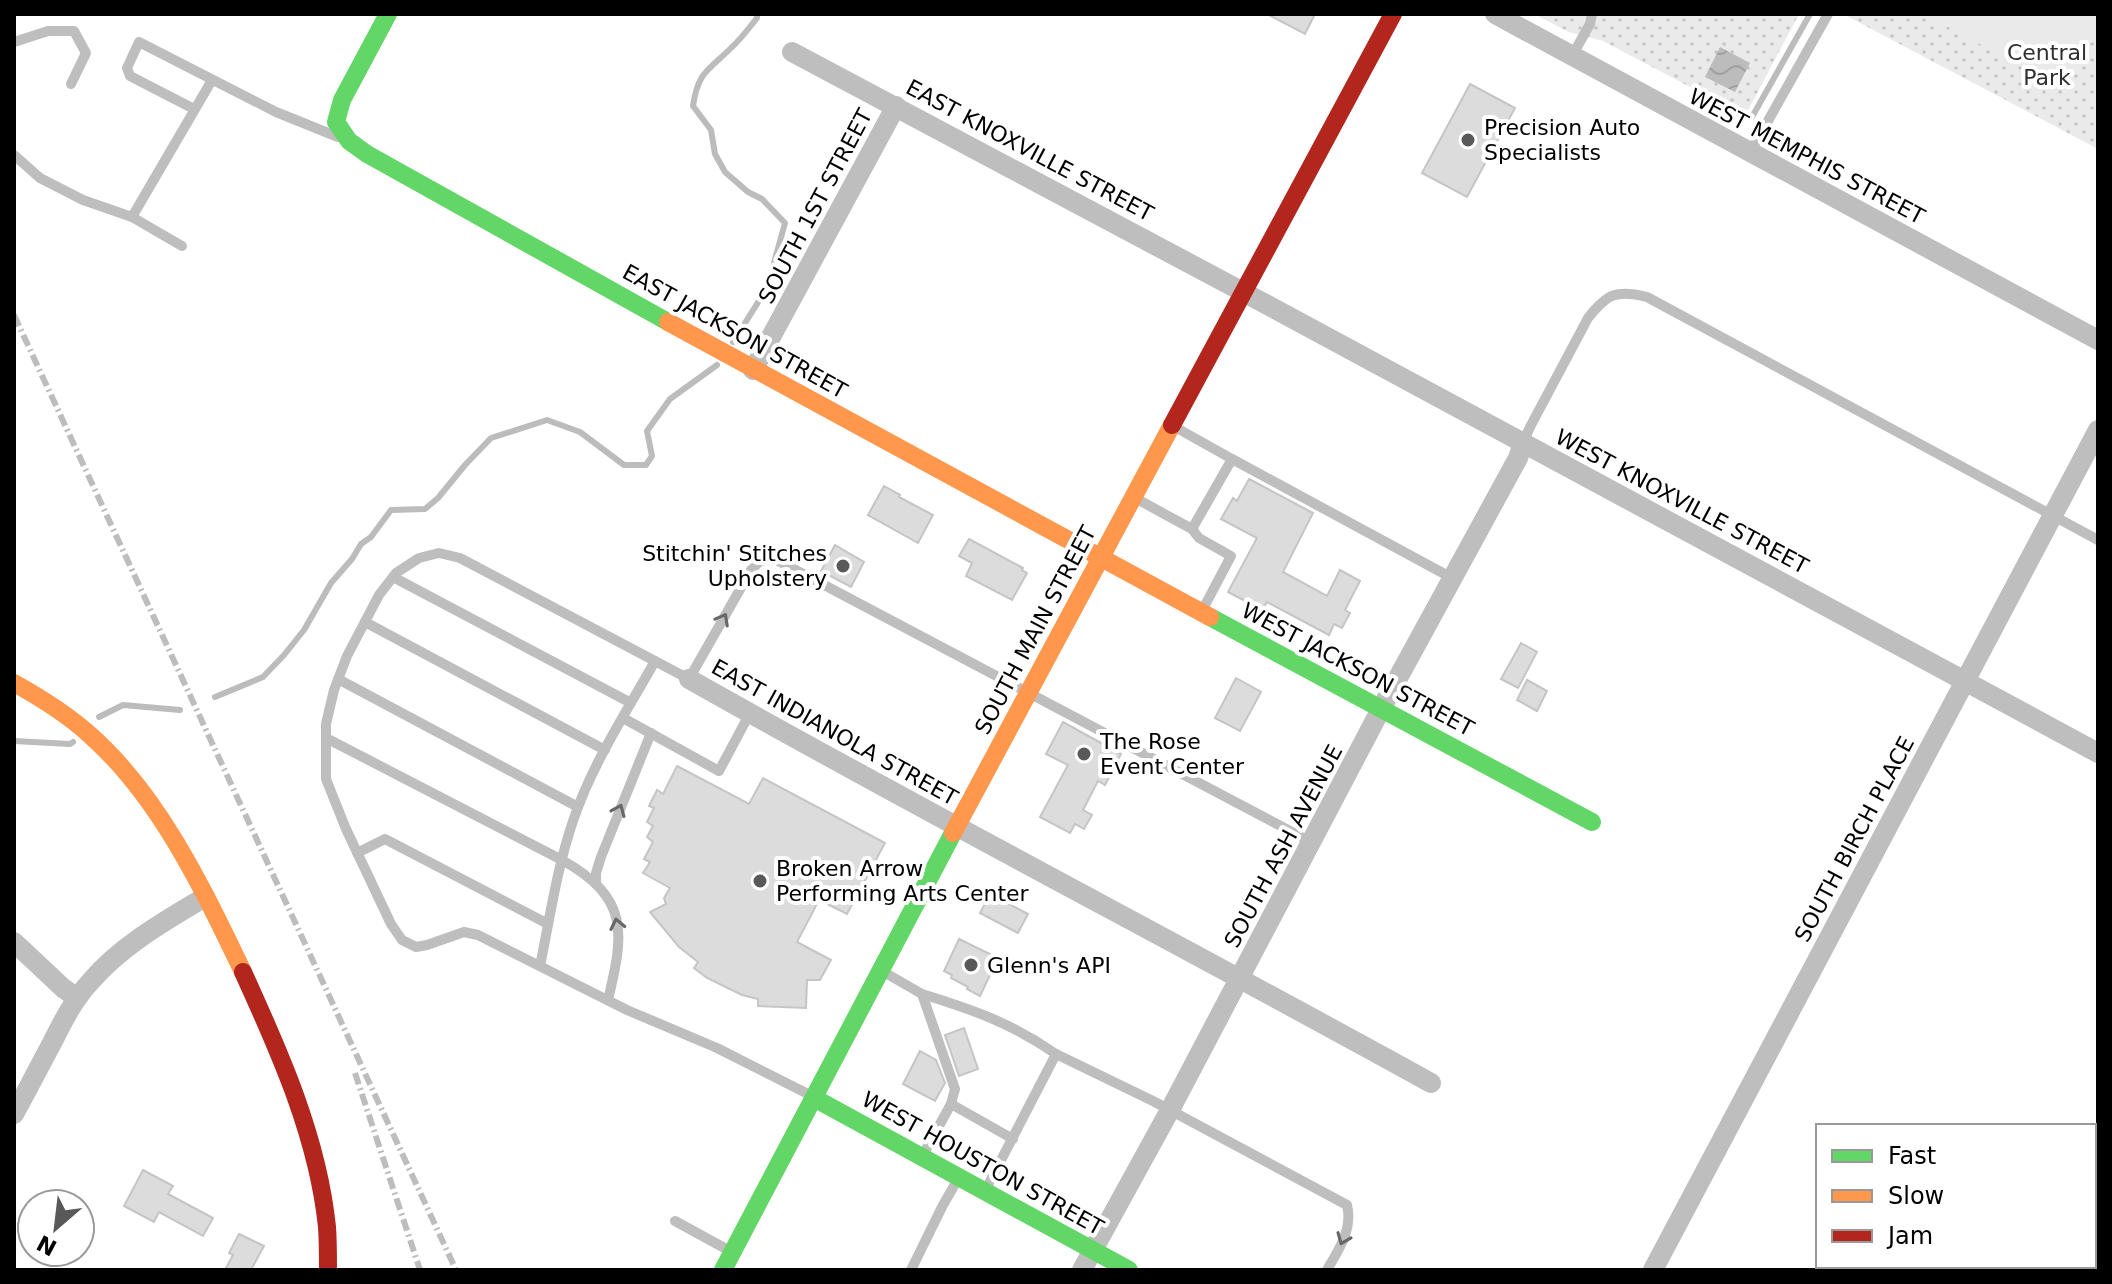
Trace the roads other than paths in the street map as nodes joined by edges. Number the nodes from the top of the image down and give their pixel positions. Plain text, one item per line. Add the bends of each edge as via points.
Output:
1 (388, 14) edge
2 (1393, 14) edge
3 (1495, 14) edge
4 (1592, 14) edge
5 (1828, 14) edge
6 (14, 42) edge
7 (792, 52) dead end
8 (1572, 56) junction
9 (212, 80) junction
10 (71, 84) dead end
11 (896, 106) junction
12 (194, 109) junction
13 (349, 141) junction
14 (1750, 153) junction
15 (14, 155) edge
16 (132, 217) junction
17 (182, 246) dead end
18 (1244, 292) junction
19 (2098, 340) edge
20 (753, 370) junction
21 (1171, 425) junction
22 (2098, 430) edge
23 (1523, 443) junction
24 (1232, 459) junction
25 (1134, 497) junction
26 (2054, 515) junction
27 (1192, 529) junction
28 (2098, 540) edge
29 (1101, 558) junction
30 (393, 577) junction
31 (1452, 578) junction
32 (1201, 612) junction
33 (365, 622) junction
34 (655, 661) junction
35 (338, 679) junction
36 (689, 679) junction
37 (1965, 680) junction
38 (14, 683) edge
39 (1029, 692) junction
40 (631, 703) junction
41 (1381, 709) junction
42 (750, 713) junction
43 (623, 718) junction
44 (651, 733) junction
45 (326, 738) junction
46 (605, 750) junction
47 (2098, 753) edge
48 (578, 807) junction
49 (1592, 822) dead end
50 (956, 827) junction
51 (1311, 842) junction
52 (357, 853) junction
53 (562, 860) junction
54 (596, 884) junction
55 (205, 897) junction
56 (548, 924) junction
57 (14, 942) edge
58 (540, 966) junction
59 (881, 970) junction
60 (1241, 978) junction
61 (922, 994) junction
62 (77, 998) junction
63 (608, 1000) junction
64 (1056, 1054) junction
65 (1431, 1083) dead end
66 (814, 1098) junction
67 (951, 1104) junction
68 (1170, 1110) junction
69 (14, 1114) edge
70 (1013, 1139) junction
71 (922, 1157) junction
72 (959, 1177) junction
73 (985, 1191) junction
74 (675, 1221) dead end
75 (1093, 1251) junction
76 (732, 1252) junction
77 (328, 1270) edge
78 (723, 1270) edge
79 (911, 1270) edge
80 (1082, 1270) edge
81 (1129, 1270) edge
82 (1327, 1270) edge
83 (1653, 1270) edge

1 - 13 street, EAST JACKSON STREET via 342,100 336,122
2 - 18 street, SOUTH MAIN STREET
3 - 8 street, WEST MEMPHIS STREET
4 - 8 lane
5 - 14 lane
6 - 10 lane via 48,31 74,31 86,53
7 - 11 street, EAST KNOXVILLE STREET
8 - 14 street, WEST MEMPHIS STREET
9 - 12 lane
9 - 12 lane, EAST JACKSON STREET via 139,42 127,68 130,76
9 - 13 lane, EAST JACKSON STREET
11 - 18 street, EAST KNOXVILLE STREET
11 - 20 street, SOUTH 1ST STREET
12 - 16 lane
13 - 20 street, EAST JACKSON STREET
14 - 19 street, WEST MEMPHIS STREET
15 - 16 lane via 51,184
16 - 17 lane
18 - 21 street, SOUTH MAIN STREET
18 - 23 street, WEST KNOXVILLE STREET
20 - 29 street, EAST JACKSON STREET
21 - 24 lane
21 - 25 street, SOUTH MAIN STREET
22 - 26 street, SOUTH BIRCH PLACE
23 - 26 lane via 1588,318 1610,296 1636,294
23 - 31 street, SOUTH ASH AVENUE
23 - 37 street, WEST KNOXVILLE STREET
24 - 27 lane
24 - 31 lane
25 - 27 lane
25 - 29 street, SOUTH MAIN STREET
26 - 28 lane
26 - 37 street, SOUTH BIRCH PLACE
27 - 32 lane via 1231,556
29 - 32 street, WEST JACKSON STREET
29 - 39 street, SOUTH MAIN STREET
30 - 33 lane
30 - 34 lane via 419,558 439,553 460,558
30 - 40 lane
31 - 41 street, SOUTH ASH AVENUE
32 - 41 street, WEST JACKSON STREET
33 - 35 lane
33 - 46 lane
34 - 36 lane
34 - 40 lane
35 - 45 lane
35 - 48 lane
36 -> 39 lane via 751,570 773,558
36 - 42 street, EAST INDIANOLA STREET
37 - 47 street, WEST KNOXVILLE STREET
37 - 83 street, SOUTH BIRCH PLACE
38 - 55 street via 66,714 111,754 163,824
39 - 50 street, SOUTH MAIN STREET
39 - 51 lane
40 - 43 lane
41 - 49 street, WEST JACKSON STREET
41 - 51 street, SOUTH ASH AVENUE
42 - 44 lane via 719,771
42 - 50 street, EAST INDIANOLA STREET
43 - 44 lane
43 - 46 lane
54 -> 44 lane via 601,857
45 - 52 lane via 326,779
45 - 53 lane
46 - 48 lane
48 - 53 lane
50 - 59 street, SOUTH MAIN STREET
50 - 60 street, EAST INDIANOLA STREET
51 - 60 street, SOUTH ASH AVENUE
52 - 56 lane via 385,839
52 - 58 lane via 402,940 416,947 464,932
53 - 54 lane
53 - 56 lane
63 -> 54 lane via 620,934 611,903
55 - 62 street via 116,955
55 - 77 street via 263,1016 308,1136 324,1207
56 - 58 lane
57 - 62 street
58 - 63 lane
59 - 61 lane
59 - 66 street, SOUTH MAIN STREET
60 - 65 street, EAST INDIANOLA STREET
60 - 68 street, SOUTH ASH AVENUE
61 - 64 lane via 1009,1024
61 - 67 lane via 955,1089
62 - 69 street
63 - 66 lane
64 - 68 lane
64 - 70 lane
66 - 71 street, WEST HOUSTON STREET
66 - 76 street, SOUTH MAIN STREET
67 - 70 lane
67 - 71 lane
68 - 75 street, SOUTH ASH AVENUE
68 -> 82 lane via 1347,1205 1345,1237
70 - 73 lane
71 - 72 street, WEST HOUSTON STREET
72 - 73 street, WEST HOUSTON STREET
72 - 79 lane
73 - 75 street, WEST HOUSTON STREET
74 - 76 lane
75 - 80 street, SOUTH ASH AVENUE
75 - 81 street, WEST HOUSTON STREET
76 - 78 street, SOUTH MAIN STREET

